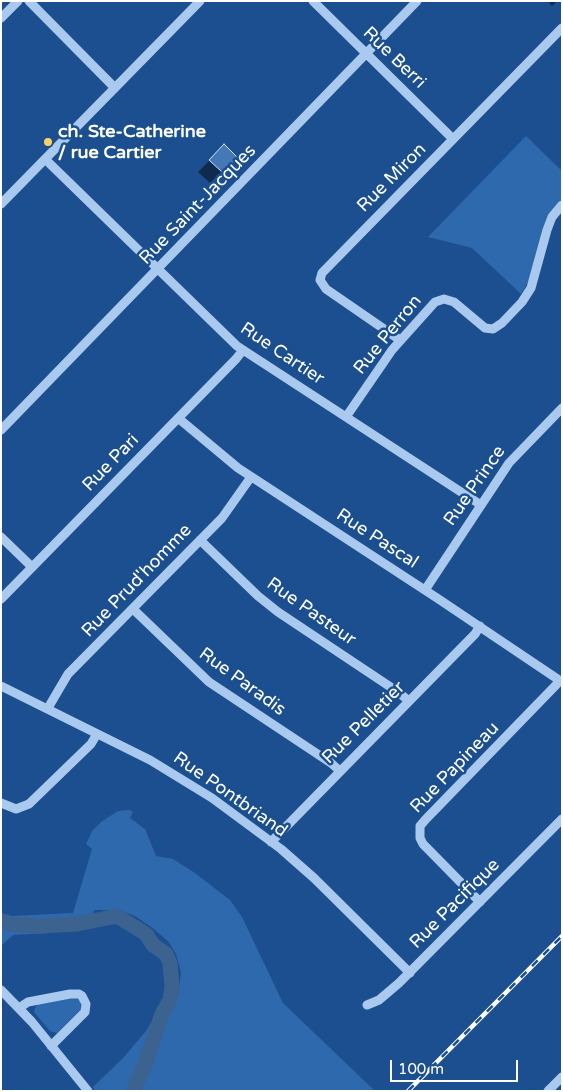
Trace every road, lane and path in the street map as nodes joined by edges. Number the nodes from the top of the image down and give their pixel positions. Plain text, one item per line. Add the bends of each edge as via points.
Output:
1 (18, 1) edge
2 (29, 1) edge
3 (200, 1) edge
4 (313, 1) edge
5 (417, 1) edge
6 (1, 18) edge
7 (562, 28) edge
8 (367, 54) junction
9 (115, 88) junction
10 (453, 139) junction
11 (45, 159) junction
12 (1, 204) edge
13 (562, 205) edge
14 (158, 269) junction
15 (400, 340) junction
16 (243, 350) junction
17 (562, 408) edge
18 (346, 417) junction
19 (178, 418) junction
20 (1, 430) edge
21 (251, 477) junction
22 (481, 505) junction
23 (1, 537) edge
24 (200, 540) junction
25 (32, 567) junction
26 (425, 590) junction
27 (1, 599) edge
28 (132, 609) junction
29 (480, 626) junction
30 (561, 681) edge
31 (1, 686) edge
32 (409, 701) junction
33 (48, 708) junction
34 (97, 734) junction
35 (340, 771) junction
36 (1, 803) edge
37 (562, 819) edge
38 (271, 842) junction
39 (480, 902) junction
40 (410, 973) junction
41 (1, 990) edge
42 (366, 1005) dead end
43 (19, 1008) junction
44 (51, 1046) junction
45 (562, 1077) edge
46 (88, 1091) edge
47 (548, 1091) edge

1 - 6 street
2 - 9 street
3 - 9 street
4 - 8 street, Rue Berri
5 - 8 street, Rue Saint-Jacques
7 - 10 street, Rue Miron
8 - 10 street, Rue Berri
8 - 14 street, Rue Saint-Jacques
9 - 11 street
10 - 15 street, Rue Miron via 327,266 320,277 326,289
11 - 12 street
11 - 14 street, Rue Cartier
13 - 15 street, Rue Perron via 547,230 531,288 500,325 493,329 485,328 458,304 441,299
14 - 16 street, Rue Cartier
14 - 20 street, Rue Saint-Jacques
15 - 18 street, Rue Perron
16 - 18 street, Rue Cartier
16 - 19 street, Rue Pari
17 - 22 street, Rue Prince via 508,463
18 - 22 street, Rue Cartier
19 - 21 street, Rue Pascal
19 - 25 street, Rue Pari
21 - 24 street, Rue Prud'homme via 226,514
21 - 26 street, Rue Pascal
22 - 26 street, Rue Prince
23 - 25 street
24 - 28 street, Rue Prud'homme
24 - 32 street, Rue Pasteur via 278,612
25 - 27 street, Rue Pari
26 - 29 street, Rue Pascal
28 - 33 street, Rue Prud'homme via 68,674
28 - 35 street, Rue Paradis via 209,682
29 - 30 street, Rue Pascal
29 - 32 street, Rue Pelletier
30 - 39 street, Rue Papineau via 420,826 423,844
31 - 33 street, Rue Pontbriand
32 - 35 street, Rue Pelletier
33 - 34 street, Rue Pontbriand
34 - 36 street via 91,744 29,804 16,809
34 - 38 street, Rue Pontbriand via 188,782
35 - 38 street, Rue Pelletier
37 - 39 street, Rue Pacifique
38 - 40 street, Rue Pontbriand via 322,886
39 - 40 street, Rue Pacifique
40 - 42 street, Rue Pacifique via 387,995
41 - 43 street
43 - 44 street
43 - 44 street via 45,998 74,993 82,996 85,1012
44 - 46 street
45 - 47 street

